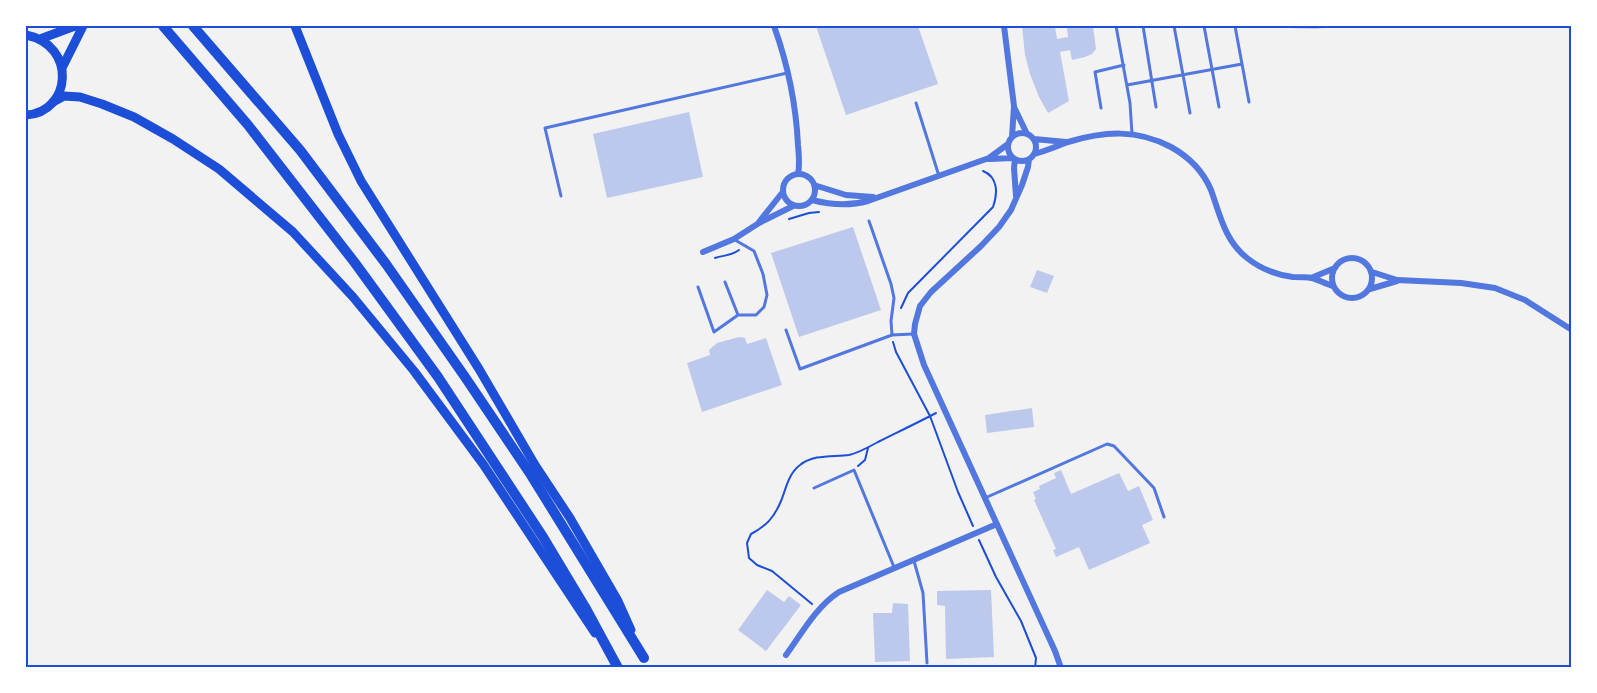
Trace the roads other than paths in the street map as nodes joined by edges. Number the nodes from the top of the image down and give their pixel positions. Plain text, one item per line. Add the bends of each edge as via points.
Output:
1 (75, 26) edge
2 (83, 26) edge
3 (163, 26) edge
4 (193, 26) edge
5 (295, 26) edge
6 (774, 26) edge
7 (1004, 26) edge
8 (1116, 26) edge
9 (1143, 26) edge
10 (1174, 26) edge
11 (1204, 26) edge
12 (1235, 26) edge
13 (26, 35) edge
14 (40, 39) junction
15 (1242, 64) junction
16 (1124, 66) junction
17 (62, 68) junction
18 (1212, 69) junction
19 (789, 73) junction
20 (1184, 74) junction
21 (1152, 80) junction
22 (1127, 85) junction
23 (53, 102) junction
24 (1249, 102) dead end
25 (916, 103) dead end
26 (1014, 106) junction
27 (1156, 107) dead end
28 (1219, 107) dead end
29 (1101, 108) dead end
30 (1190, 113) dead end
31 (26, 115) edge
32 (1027, 134) junction
33 (1132, 134) junction
34 (1012, 137) junction
35 (1034, 139) junction
36 (1069, 142) junction
37 (1008, 144) junction
38 (1031, 157) junction
39 (989, 159) junction
40 (1014, 159) junction
41 (798, 174) junction
42 (939, 176) junction
43 (814, 185) junction
44 (782, 193) junction
45 (561, 196) dead end
46 (876, 197) junction
47 (1016, 197) junction
48 (812, 200) junction
49 (793, 206) junction
50 (869, 221) dead end
51 (759, 223) junction
52 (734, 239) junction
53 (703, 252) dead end
54 (1335, 268) junction
55 (1372, 272) junction
56 (1311, 278) junction
57 (1397, 280) junction
58 (725, 282) dead end
59 (1333, 286) junction
60 (698, 287) dead end
61 (1370, 289) junction
62 (738, 315) junction
63 (786, 330) dead end
64 (1572, 330) edge
65 (914, 334) junction
66 (892, 335) junction
67 (814, 488) dead end
68 (986, 498) junction
69 (1164, 517) dead end
70 (998, 524) junction
71 (914, 560) junction
72 (894, 568) junction
73 (786, 655) dead end
74 (646, 663) edge
75 (927, 663) dead end
76 (618, 668) edge
77 (1061, 668) edge

1 - 14 main road
2 - 17 main road
3 - 76 highway via 255,134 438,377 543,537
4 - 74 highway via 300,150 386,264 531,475
5 - 74 main road via 361,181 570,518 618,601
6 - 19 street
7 - 26 street
8 - 16 lane
9 - 21 lane
10 - 20 lane
11 - 18 lane
12 - 15 lane
13 - 14 main road
14 - 17 main road via 51,46
15 - 18 lane
15 - 24 lane
16 - 22 lane
16 - 29 lane via 1095,72
17 - 23 main road via 63,80
18 - 20 lane
18 - 28 lane
19 - 41 street via 796,115
19 - 45 lane via 545,128
20 - 21 lane
20 - 30 lane
21 - 22 lane
21 - 27 lane
22 - 33 lane
23 - 31 main road via 42,111
23 - 76 main road via 64,96 90,99 144,123 219,169 293,232 414,371 483,464
25 - 42 lane
26 - 32 street
26 - 34 street
32 - 34 street
32 - 35 street
33 - 36 street
33 - 56 street via 1164,144 1193,163 1210,188 1226,232 1249,260 1270,272
34 - 37 street
35 - 36 street
35 - 38 street via 1036,147
36 - 38 street
37 - 39 street
37 - 40 street
38 - 40 street
38 - 47 street
39 - 40 street
39 - 42 street
40 - 47 street
41 - 43 street via 808,177
41 - 44 street via 784,182
42 - 46 street
43 - 46 street via 846,195
43 - 48 street
44 - 49 street
44 - 51 street
46 - 48 street via 841,205
47 - 65 street via 999,227 926,298 917,313
48 - 49 street via 803,206
49 - 51 street
50 - 66 lane via 894,298
51 - 52 street
52 - 53 street
52 - 62 lane via 754,251 767,295 764,307 756,315
54 - 55 street via 1341,261 1353,258 1365,262
54 - 56 street
54 - 59 street
55 - 57 street
55 - 61 street
56 - 59 street
57 - 61 street
57 - 64 street via 1495,288 1524,300
58 - 62 lane
59 - 61 street via 1340,295 1351,299
60 - 62 lane via 714,332
63 - 66 lane via 800,369
65 - 66 lane
65 - 68 street via 924,365
67 - 72 lane via 854,470
68 - 69 lane via 1107,444 1114,446 1154,488
68 - 70 street
70 - 71 street
70 - 77 street
71 - 72 street
71 - 75 lane via 923,593
72 - 73 street via 830,598

